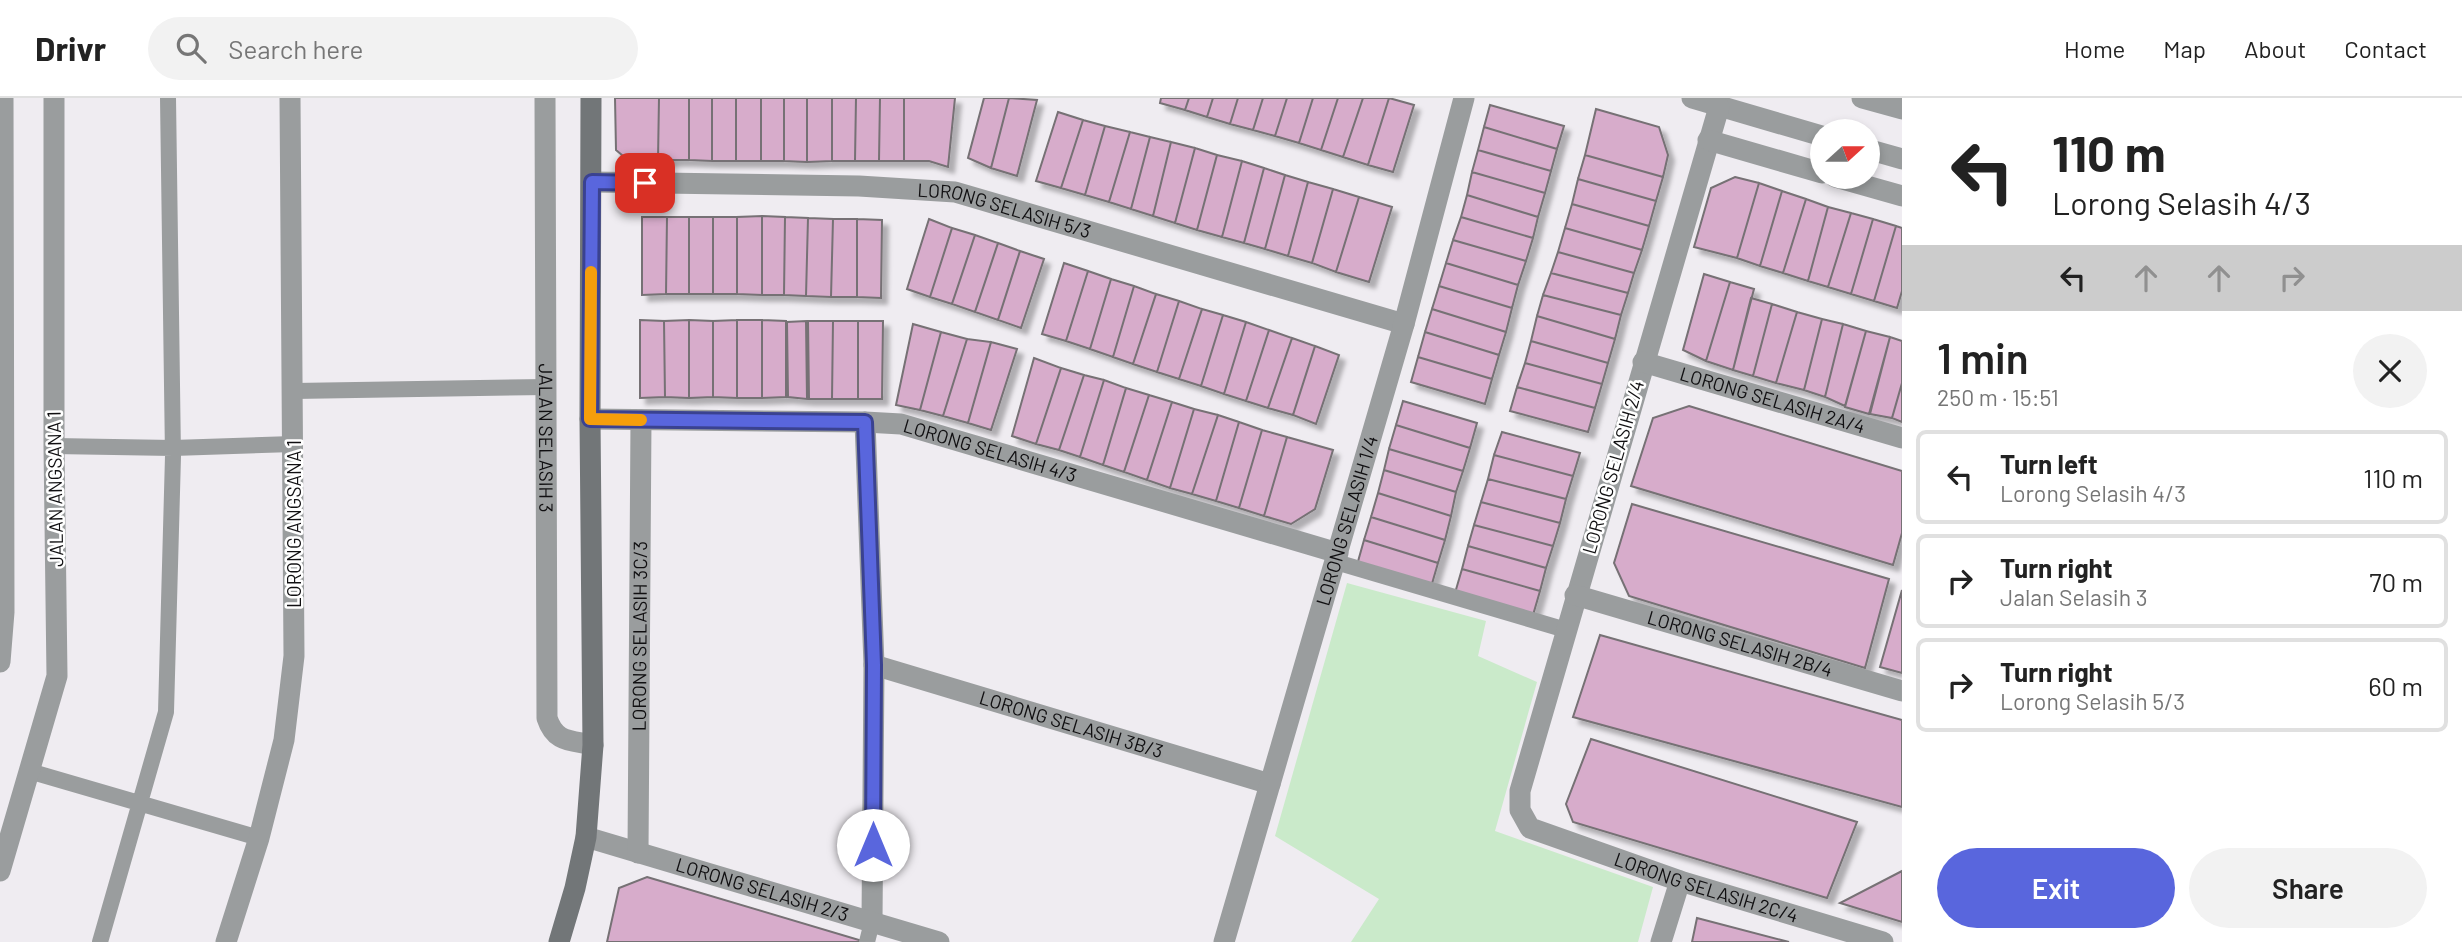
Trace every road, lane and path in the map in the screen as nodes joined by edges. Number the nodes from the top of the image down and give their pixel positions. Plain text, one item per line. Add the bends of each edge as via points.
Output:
1 (3, 98) edge
2 (54, 98) edge
3 (168, 98) edge
4 (290, 98) edge
5 (545, 98) edge
6 (592, 98) edge
7 (1464, 98) edge
8 (1692, 98) edge
9 (1862, 98) edge
10 (1719, 107) junction
11 (1902, 109) edge
12 (1810, 133) edge
13 (1708, 139) junction
14 (1880, 153) edge
15 (1902, 159) edge
16 (1810, 169) edge
17 (592, 182) junction
18 (1877, 189) edge
19 (1902, 196) edge
20 (1404, 324) junction
21 (1643, 362) junction
22 (546, 387) junction
23 (294, 391) junction
24 (590, 419) junction
25 (641, 420) junction
26 (865, 422) junction
27 (1902, 438) edge
28 (293, 444) junction
29 (54, 446) junction
30 (173, 448) junction
31 (1337, 557) junction
32 (1575, 595) junction
33 (1566, 630) junction
34 (0, 662) edge
35 (874, 665) junction
36 (1902, 691) edge
37 (593, 745) junction
38 (29, 771) junction
39 (1270, 784) junction
40 (140, 803) junction
41 (1530, 828) joint
42 (586, 837) junction
43 (259, 838) junction
44 (638, 853) junction
45 (0, 871) edge
46 (1680, 881) junction
47 (869, 932) edge
48 (100, 942) edge
49 (226, 942) edge
50 (559, 942) edge
51 (939, 942) edge
52 (1224, 942) edge
53 (1661, 942) edge
54 (1883, 942) edge

1 - 34 street via 4,612
2 - 29 street, JALAN ANGSANA 1
3 - 30 lane
4 - 23 street, LORONG ANGSANA 1
5 - 22 street, JALAN SELASIH 3
6 - 17 street
7 - 20 street, LORONG SELASIH 1/4
8 - 10 street
9 - 11 street
10 - 12 street
10 - 13 street, LORONG SELASIH 2/4
13 - 16 street
13 - 21 street, LORONG SELASIH 2/4
14 - 15 street
17 - 20 street, LORONG SELASIH 5/3 via 955,192
17 - 24 street
18 - 19 street
20 - 31 street, LORONG SELASIH 1/4
21 - 27 street, LORONG SELASIH 2A/4
21 - 32 street, LORONG SELASIH 2/4
22 - 23 lane
22 - 37 street, JALAN SELASIH 3 via 547,718 559,738
23 - 28 street, LORONG ANGSANA 1
24 - 25 street, LORONG SELASIH 4/3
24 - 37 street
25 - 26 street, LORONG SELASIH 4/3
25 - 44 street, LORONG SELASIH 3C/3
26 - 31 street, LORONG SELASIH 4/3 via 901,424
26 - 35 street
28 - 30 lane
28 - 43 street, LORONG ANGSANA 1 via 294,656 284,740
29 - 30 lane
29 - 38 street, JALAN ANGSANA 1 via 57,676
30 - 40 lane via 166,712
31 - 33 lane
31 - 39 street, LORONG SELASIH 1/4
32 - 33 street, LORONG SELASIH 2/4
32 - 36 street, LORONG SELASIH 2B/4
33 - 41 street, LORONG SELASIH 2/4 via 1520,790 1520,810
35 - 39 street, LORONG SELASIH 3B/3
35 - 47 street
37 - 42 street
38 - 40 lane
38 - 45 street, JALAN ANGSANA 1
39 - 52 street, LORONG SELASIH 1/4
40 - 43 lane
40 - 48 lane
41 - 46 street, LORONG SELASIH 2C/4
42 - 44 street, LORONG SELASIH 2/3
42 - 50 street
43 - 49 street, LORONG ANGSANA 1
44 - 47 street, LORONG SELASIH 2/3
46 - 53 street
46 - 54 street, LORONG SELASIH 2C/4
47 - 51 street, LORONG SELASIH 2/3

